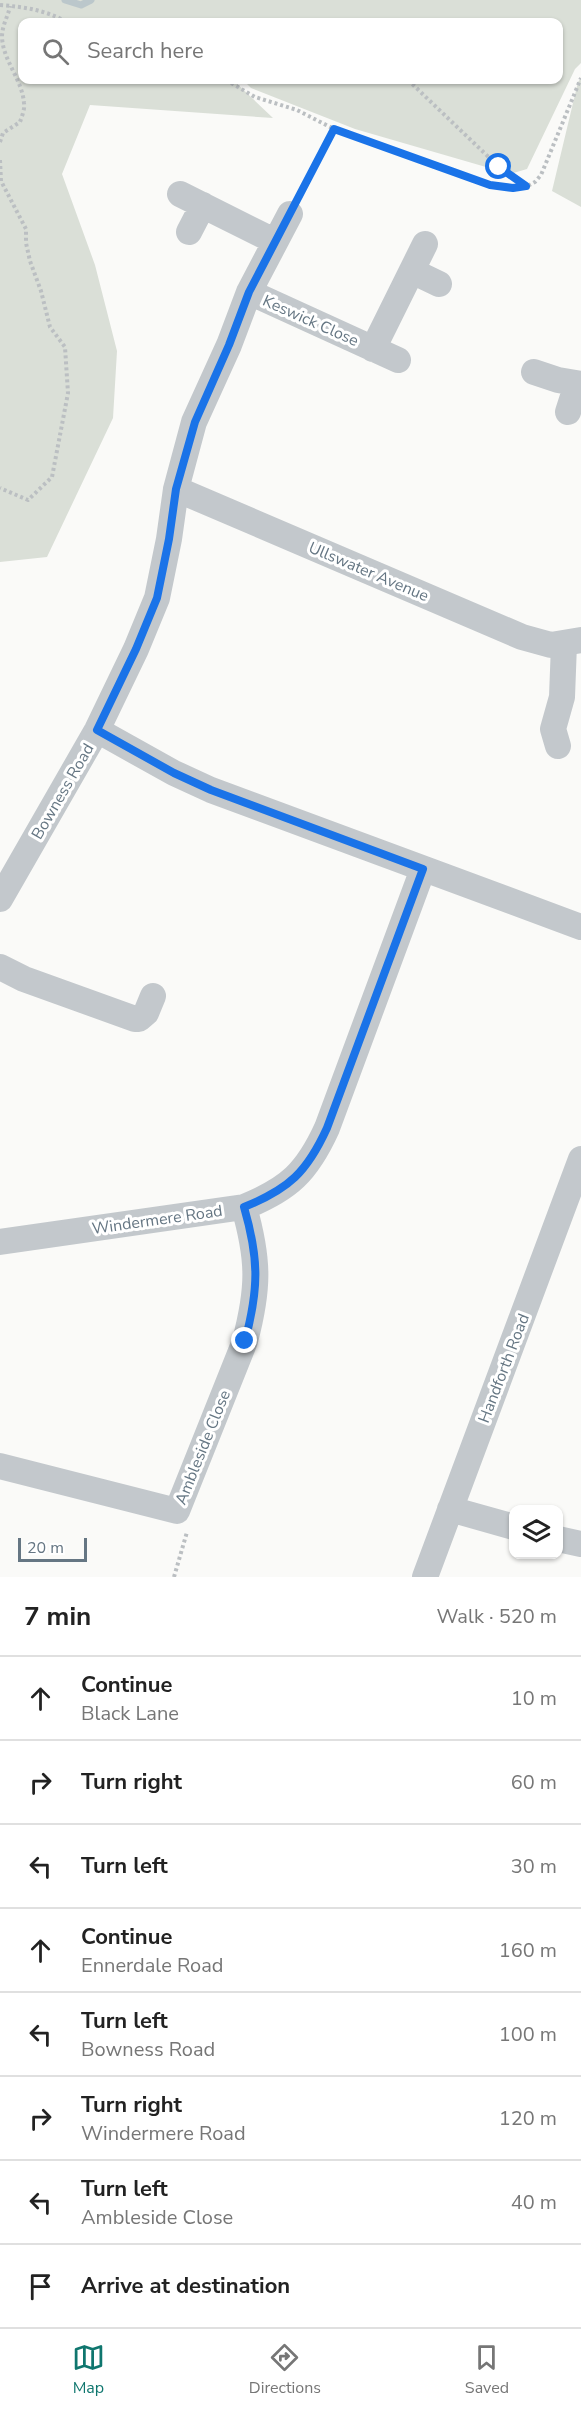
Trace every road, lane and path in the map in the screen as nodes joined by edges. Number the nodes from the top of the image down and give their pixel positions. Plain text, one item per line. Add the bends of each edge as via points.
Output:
1 (0, 5) edge
2 (10, 6) junction
3 (59, 18) edge
4 (581, 78) edge
5 (18, 83) edge
6 (18, 84) edge
7 (233, 84) edge
8 (412, 84) edge
9 (334, 129) junction
10 (0, 142) edge
11 (0, 160) edge
12 (526, 186) junction
13 (180, 194) dead end
14 (203, 205) junction
15 (290, 214) joint
16 (189, 232) dead end
17 (274, 241) junction
18 (425, 244) dead end
19 (412, 271) junction
20 (439, 284) dead end
21 (249, 292) junction
22 (373, 349) junction
23 (398, 360) dead end
24 (534, 372) dead end
25 (579, 384) edge
26 (568, 412) dead end
27 (0, 488) edge
28 (176, 489) junction
29 (572, 642) edge
30 (97, 730) junction
31 (558, 747) dead end
32 (423, 869) junction
33 (0, 899) edge
34 (581, 927) edge
35 (0, 967) edge
36 (153, 996) dead end
37 (581, 1159) edge
38 (244, 1207) junction
39 (0, 1242) edge
40 (0, 1466) edge
41 (450, 1509) junction
42 (177, 1510) junction
43 (509, 1526) edge
44 (563, 1540) edge
45 (581, 1544) edge
46 (174, 1577) edge
47 (424, 1577) edge

1 - 2 path
2 - 3 path via 28,6
2 - 5 path via 2,40
4 - 12 path via 541,175
6 - 10 path via 24,105 20,122 3,132
7 - 9 path
8 - 12 path via 499,167
9 - 12 path via 490,185
9 - 15 path
11 - 27 path via 1,181 26,229 30,261 51,327 65,347 68,393 52,477 28,500
13 - 14 street
14 - 16 street
14 - 17 street
15 - 17 street
17 - 21 street
18 - 19 street, Keswick Close
19 - 20 street
19 - 22 street, Keswick Close
21 - 22 street, Keswick Close
21 - 28 street via 195,422
22 - 23 street, Keswick Close
24 - 25 street
25 - 26 street
28 - 29 street, Ullswater Avenue via 522,637 551,645
28 - 30 street via 157,598
29 - 31 street, Ullswater Avenue via 553,729
30 - 32 street, Bowness Road via 211,790
30 - 33 street, Bowness Road
32 - 34 street, Bowness Road
32 - 38 street, Windermere Road via 314,1155 284,1188
35 - 36 street via 135,1019 146,1013
37 - 41 street, Handforth Road
38 - 39 street, Windermere Road
38 - 42 street, Ambleside Close via 257,1265 251,1317
40 - 42 street, Ambleside Close
41 - 43 street
41 - 47 street, Handforth Road
42 - 46 path via 188,1526
44 - 45 street

